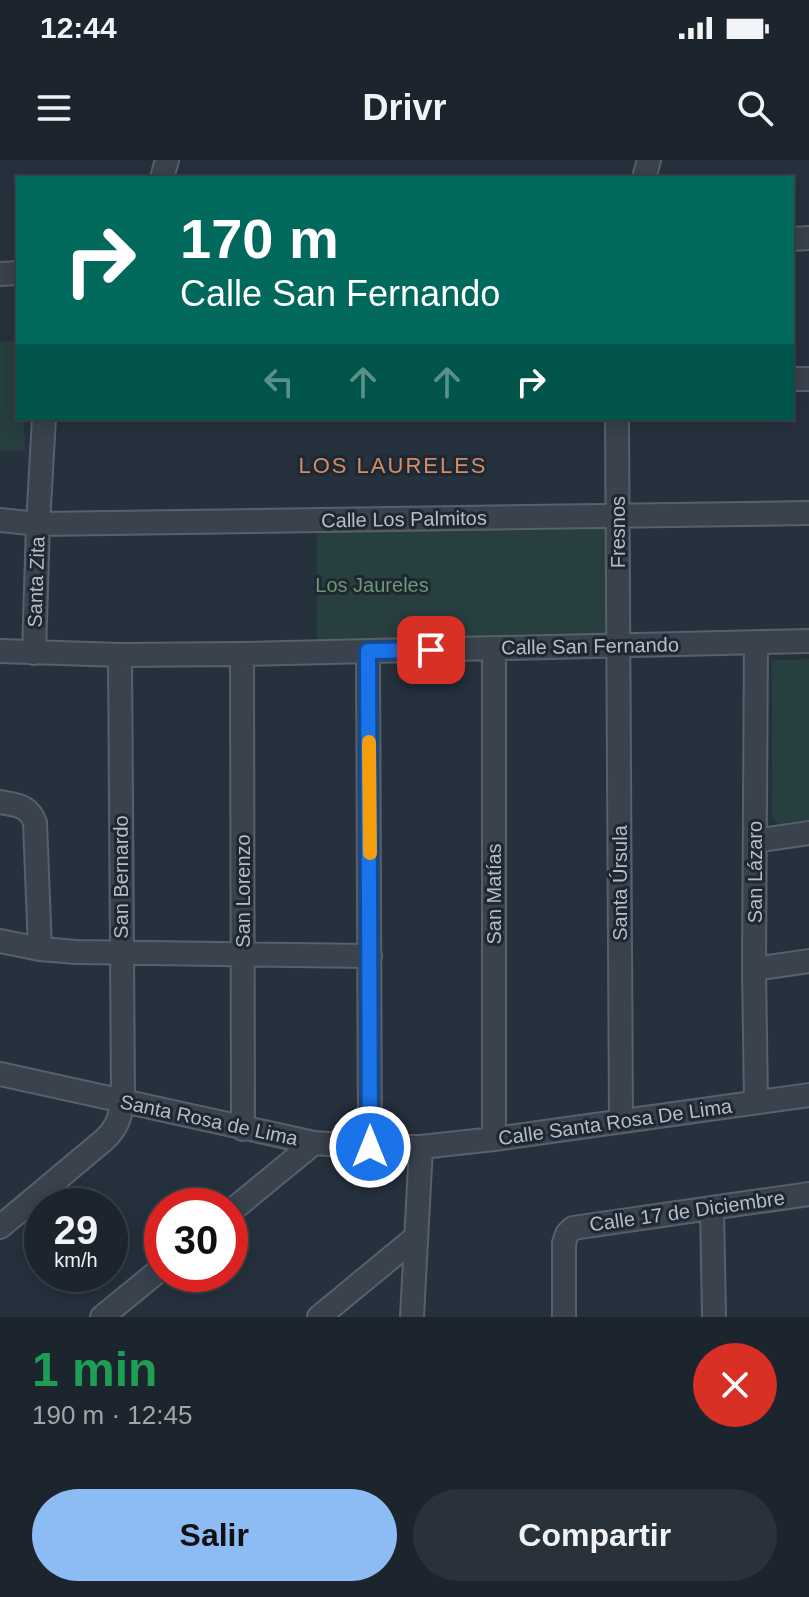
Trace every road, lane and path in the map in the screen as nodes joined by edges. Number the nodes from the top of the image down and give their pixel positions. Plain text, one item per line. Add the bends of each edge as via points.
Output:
1 (44, 420) edge
2 (617, 420) edge
3 (809, 513) edge
4 (618, 516) junction
5 (0, 520) edge
6 (38, 524) junction
7 (809, 641) edge
8 (756, 642) junction
9 (618, 645) junction
10 (494, 648) junction
11 (0, 651) edge
12 (368, 651) junction
13 (34, 653) junction
14 (242, 654) junction
15 (120, 655) junction
16 (0, 802) edge
17 (809, 833) edge
18 (755, 841) junction
19 (0, 941) edge
20 (40, 949) junction
21 (122, 953) junction
22 (244, 955) junction
23 (370, 956) junction
24 (809, 961) edge
25 (754, 969) junction
26 (0, 1074) edge
27 (809, 1095) edge
28 (123, 1100) junction
29 (756, 1102) junction
30 (621, 1121) junction
31 (243, 1129) junction
32 (494, 1139) junction
33 (314, 1143) junction
34 (370, 1147) junction
35 (421, 1147) junction
36 (809, 1194) edge
37 (248, 1197) edge
38 (712, 1208) junction
39 (0, 1227) edge
40 (416, 1237) junction
41 (144, 1283) edge
42 (102, 1317) edge
43 (319, 1317) edge
44 (412, 1317) edge
45 (564, 1317) edge
46 (714, 1317) edge

1 - 6 street, Santa Zita
2 - 4 street, Fresnos
3 - 4 street, Calle Los Palmitos
4 - 6 street, Calle Los Palmitos
4 - 9 street, Fresnos
5 - 6 street, Calle Los Palmitos
6 - 13 street, Santa Zita
7 - 8 street, Calle San Fernando
8 - 9 street, Calle San Fernando
8 - 18 street, San Lázaro
9 - 10 street, Calle San Fernando
9 - 30 street, Santa Úrsula
10 - 12 street, Calle San Fernando
10 - 32 street, San Matías
11 - 13 street, Santa Zita
12 - 14 street, Calle San Fernando
12 - 23 street
13 - 15 street, Calle San Fernando
14 - 15 street, Calle San Fernando
14 - 22 street, San Lorenzo
15 - 21 street, San Bernardo
16 - 20 street via 23,807 35,823
17 - 18 street
18 - 25 street, San Lázaro
19 - 20 street
20 - 21 street
21 - 22 street
21 - 28 street, San Bernardo
22 - 23 street
22 - 31 street, San Lorenzo
23 - 34 street
24 - 25 street
25 - 29 street, San Lázaro
26 - 28 street, Santa Rosa de Lima
27 - 29 street, Calle Santa Rosa De Lima
28 - 31 street, Santa Rosa de Lima
28 - 39 street via 114,1131
29 - 30 street, Calle Santa Rosa De Lima
30 - 32 street, Calle Santa Rosa De Lima
31 - 33 street, Santa Rosa de Lima
32 - 35 street, Calle Santa Rosa De Lima
33 - 34 street, Santa Rosa de Lima
33 - 37 street
34 - 35 street, Santa Rosa de Lima
35 - 40 street
36 - 38 street, Calle 17 de Diciembre
38 - 45 street, Calle 17 de Diciembre via 573,1228 564,1243
38 - 46 street
40 - 43 street
40 - 44 street
41 - 42 street

